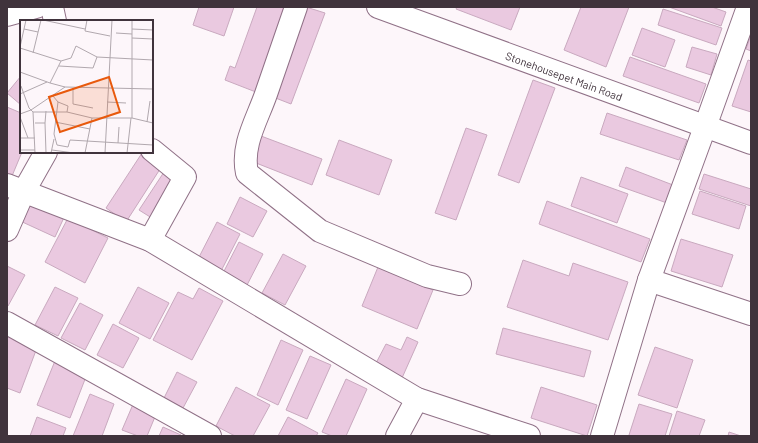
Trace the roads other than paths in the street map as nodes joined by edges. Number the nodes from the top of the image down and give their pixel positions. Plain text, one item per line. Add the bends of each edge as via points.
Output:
1 (36, 7) edge
2 (52, 7) edge
3 (296, 7) edge
4 (378, 7) edge
5 (748, 7) edge
6 (7, 15) edge
7 (55, 20) edge
8 (705, 128) junction
9 (751, 143) edge
10 (153, 151) edge
11 (45, 153) edge
12 (15, 188) edge
13 (7, 230) edge
14 (150, 240) junction
15 (649, 280) junction
16 (460, 284) dead end
17 (751, 314) edge
18 (7, 323) edge
19 (417, 399) junction
20 (210, 436) edge
21 (397, 436) edge
22 (529, 436) edge
23 (602, 436) edge

1 - 6 street
2 - 7 street
3 - 16 street via 249,139 245,162 247,173 320,231 427,276
4 - 8 street, Stonehousepet Main Road
5 - 8 street
8 - 9 street, Stonehousepet Main Road
8 - 15 street
10 - 14 street via 185,177
11 - 12 street
12 - 13 street
12 - 14 street
14 - 19 street
15 - 17 street
15 - 23 street
18 - 20 street
19 - 21 street
19 - 22 street

